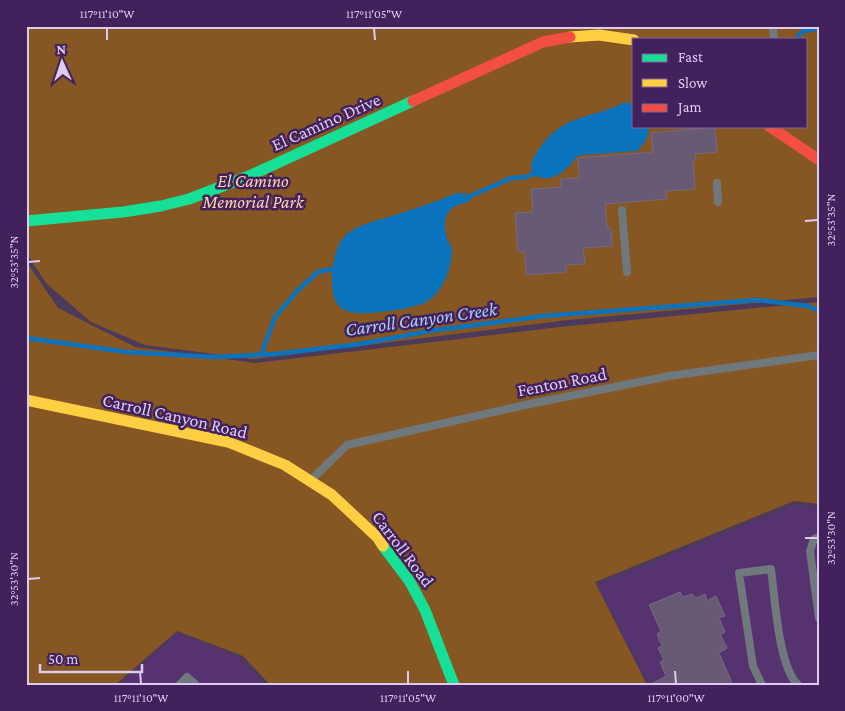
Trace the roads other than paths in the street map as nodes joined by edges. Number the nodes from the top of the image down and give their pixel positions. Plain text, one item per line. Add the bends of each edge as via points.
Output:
1 (580, 31) edge
2 (632, 40) edge
3 (773, 128) edge
4 (819, 160) edge
5 (717, 183) dead end
6 (718, 202) dead end
7 (622, 210) dead end
8 (26, 221) edge
9 (627, 272) dead end
10 (819, 356) edge
11 (26, 400) edge
12 (310, 481) junction
13 (819, 537) edge
14 (819, 618) edge
15 (179, 685) edge
16 (196, 685) edge
17 (454, 685) edge
18 (762, 685) edge
19 (798, 685) edge

1 - 2 street, El Camino Drive
1 - 8 street, El Camino Drive via 543,42 211,192 138,210
3 - 4 street
5 - 6 lane
7 - 9 lane
10 - 12 lane, Fenton Road via 669,376 348,445
11 - 12 street, Carroll Canyon Road via 228,442 285,465
12 - 17 street, Carroll Road via 332,495 370,530 410,582 425,610
13 - 14 lane via 814,539 810,551
15 - 16 lane via 187,677
18 - 19 lane via 753,666 739,573 771,569 783,654 792,679

